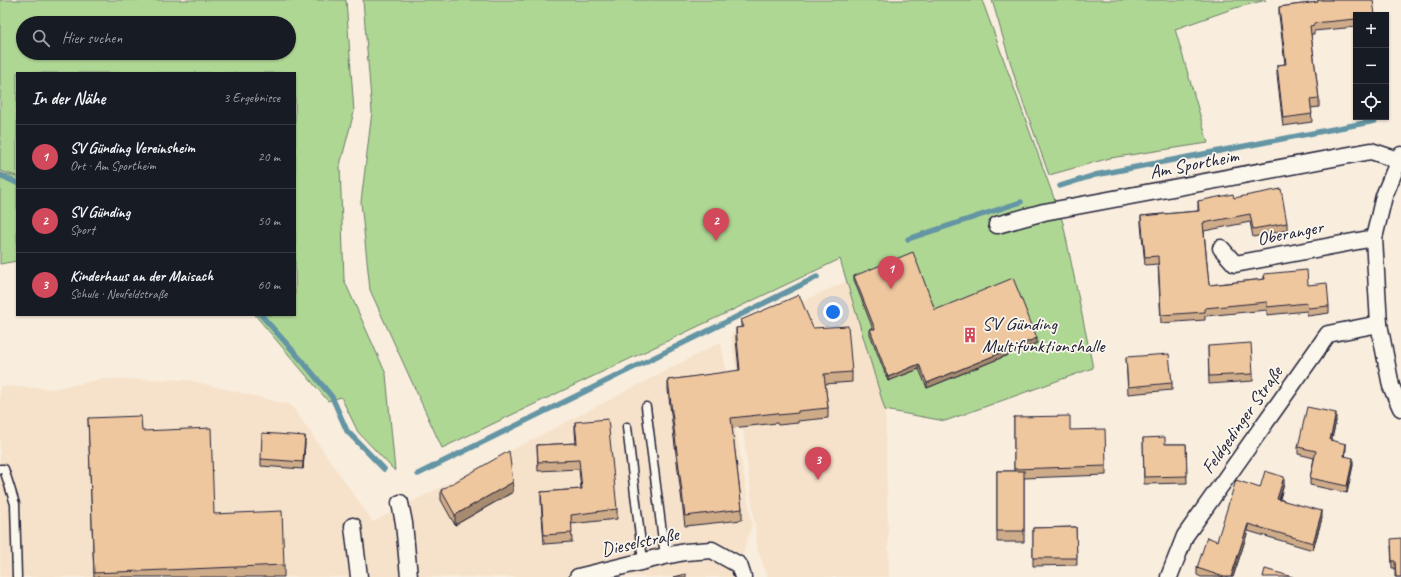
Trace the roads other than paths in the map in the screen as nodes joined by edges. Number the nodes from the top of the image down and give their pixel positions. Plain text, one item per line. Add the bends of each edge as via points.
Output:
1 (1399, 157) edge
2 (997, 225) dead end
3 (1374, 238) junction
4 (1221, 248) dead end
5 (1379, 324) junction
6 (646, 407) dead end
7 (1401, 408) edge
8 (627, 427) dead end
9 (0, 469) edge
10 (400, 503) dead end
11 (353, 526) dead end
12 (664, 556) junction
13 (643, 561) junction
14 (1172, 576) edge
15 (17, 577) edge
16 (359, 577) edge
17 (408, 577) edge
18 (578, 577) edge
19 (744, 577) edge

1 - 2 street, Am Sportheim via 1371,151 1044,212
1 - 3 street via 1384,196
3 - 4 street, Oberanger via 1235,264
3 - 5 street
5 - 7 street via 1391,386
5 - 14 street, Feldgedinger Straße via 1328,334 1185,536
6 - 12 lane
8 - 13 lane
9 - 15 lane via 4,469 15,504
10 - 17 street
11 - 16 street
12 - 13 street, Dieselstraße
12 - 19 street, Dieselstraße via 712,550 739,565
13 - 18 street, Dieselstraße

